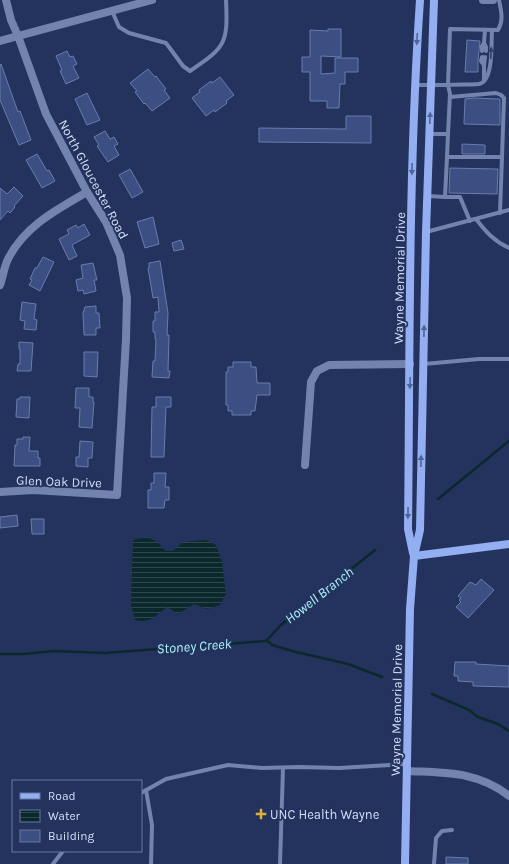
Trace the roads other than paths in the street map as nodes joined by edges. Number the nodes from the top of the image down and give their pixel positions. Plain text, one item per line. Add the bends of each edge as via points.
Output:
1 (6, 0) edge
2 (152, 0) edge
3 (226, 0) edge
4 (420, 0) edge
5 (434, 0) edge
6 (483, 0) edge
7 (493, 0) edge
8 (499, 0) edge
9 (112, 11) junction
10 (485, 30) junction
11 (492, 30) junction
12 (18, 36) junction
13 (0, 41) edge
14 (484, 51) dead end
15 (484, 57) dead end
16 (484, 81) junction
17 (414, 85) junction
18 (431, 85) junction
19 (448, 85) junction
20 (450, 97) junction
21 (429, 134) junction
22 (448, 134) junction
23 (447, 157) junction
24 (502, 157) junction
25 (87, 192) junction
26 (427, 196) junction
27 (445, 197) junction
28 (509, 210) edge
29 (500, 213) junction
30 (476, 219) junction
31 (470, 221) junction
32 (426, 232) junction
33 (509, 248) edge
34 (0, 285) edge
35 (509, 359) edge
36 (410, 364) junction
37 (423, 364) junction
38 (305, 465) dead end
39 (0, 492) edge
40 (117, 495) joint
41 (509, 544) edge
42 (414, 556) junction
43 (283, 768) junction
44 (407, 768) junction
45 (146, 790) junction
46 (142, 792) edge
47 (509, 796) edge
48 (452, 830) dead end
49 (62, 852) edge
50 (53, 864) edge
51 (151, 864) edge
52 (280, 864) edge
53 (405, 864) edge
54 (434, 864) edge

1 - 12 street, North Gloucester Road
2 - 9 street
3 - 9 lane via 227,26 223,42 217,52 190,71 183,66 166,43 130,33 119,27
4 -> 17 main road, Wayne Memorial Drive
5 - 18 main road, Wayne Memorial Drive
6 - 7 street
8 - 11 lane via 501,24 498,30
9 - 12 street
10 - 11 lane
10 - 14 lane via 482,46
10 - 19 lane via 450,28
16 -> 11 lane via 490,68
12 - 13 street
12 - 25 street, North Gloucester Road via 46,114
15 - 16 lane
16 - 19 lane via 480,84
17 - 18 lane
17 -> 36 main road, Wayne Memorial Drive
18 - 19 lane
21 -> 18 main road, Wayne Memorial Drive
19 - 20 lane
20 - 22 lane
20 - 24 lane via 496,93 504,98
21 - 22 lane
21 - 26 main road, Wayne Memorial Drive
22 - 23 lane
23 - 24 lane
23 - 27 lane
24 - 29 lane
25 - 34 street via 51,213 29,230 8,260
25 - 40 street, North Gloucester Road via 106,222 120,255 127,298
26 - 27 lane
26 - 32 main road, Wayne Memorial Drive
27 - 31 lane via 460,197
28 - 29 lane
29 - 30 lane
30 - 31 lane
30 - 33 lane via 487,234
31 - 32 lane
37 -> 32 main road, Wayne Memorial Drive
35 - 37 lane
36 - 38 street via 329,365 317,371 311,382
36 -> 42 main road, Wayne Memorial Drive via 408,529
42 -> 37 main road, Wayne Memorial Drive via 420,530
39 - 40 street, Glen Oak Drive via 33,490
41 - 42 main road
42 - 44 main road, Wayne Memorial Drive via 410,609
43 - 44 lane
43 - 45 lane via 228,765 166,779
43 - 52 lane
44 - 47 street via 472,777 498,788
44 - 53 main road, Wayne Memorial Drive
45 - 46 lane
45 - 51 lane via 152,825
48 - 54 lane via 442,831 436,838
49 - 50 lane

